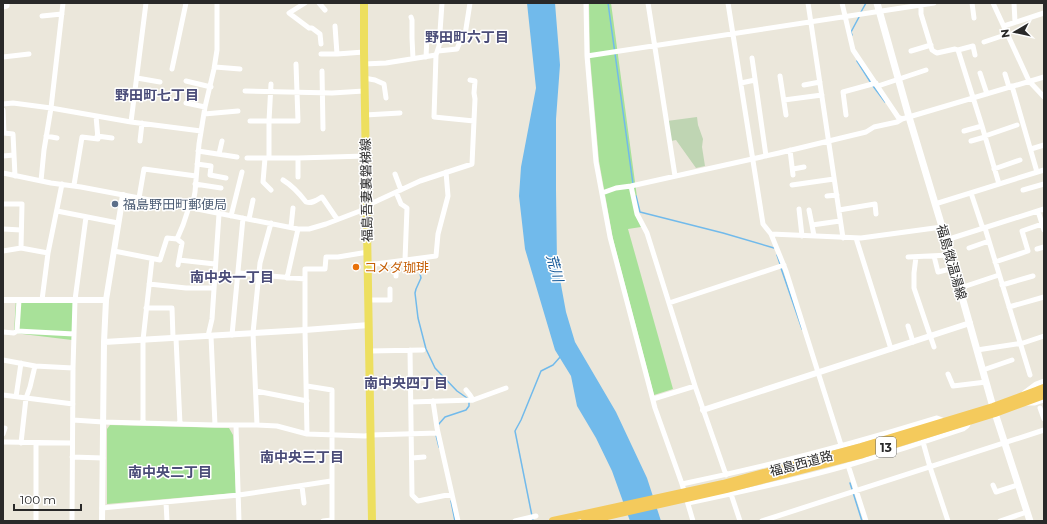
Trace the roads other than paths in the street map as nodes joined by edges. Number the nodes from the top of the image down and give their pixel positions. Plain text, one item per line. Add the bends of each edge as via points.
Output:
1 (7, 3) edge
2 (63, 3) edge
3 (146, 3) edge
4 (186, 3) edge
5 (217, 3) edge
6 (305, 3) edge
7 (319, 3) edge
8 (442, 3) edge
9 (470, 3) edge
10 (586, 3) edge
11 (648, 3) edge
12 (728, 3) edge
13 (808, 3) edge
14 (842, 3) edge
15 (877, 3) edge
16 (934, 3) edge
17 (972, 3) edge
18 (993, 3) edge
19 (1014, 3) edge
20 (363, 4) edge
21 (921, 4) edge
22 (3, 7) edge
23 (325, 10) dead end
24 (879, 11) junction
25 (1044, 13) edge
26 (62, 14) junction
27 (42, 16) dead end
28 (411, 17) dead end
29 (845, 17) junction
30 (974, 18) dead end
31 (811, 22) junction
32 (1015, 22) junction
33 (336, 26) dead end
34 (1004, 26) junction
35 (733, 33) junction
36 (1008, 34) junction
37 (427, 37) dead end
38 (984, 42) dead end
39 (321, 44) dead end
40 (931, 45) junction
41 (655, 46) junction
42 (958, 50) junction
43 (911, 51) dead end
44 (364, 52) junction
45 (437, 53) junction
46 (29, 54) dead end
47 (321, 54) dead end
48 (337, 54) junction
49 (975, 55) dead end
50 (586, 56) junction
51 (3, 57) edge
52 (426, 57) junction
53 (752, 58) dead end
54 (413, 59) junction
55 (296, 64) dead end
56 (364, 64) junction
57 (215, 67) junction
58 (172, 69) dead end
59 (240, 69) dead end
60 (926, 70) dead end
61 (322, 72) dead end
62 (980, 73) dead end
63 (1005, 74) dead end
64 (780, 76) dead end
65 (1044, 77) edge
66 (137, 78) junction
67 (364, 78) junction
68 (898, 79) junction
69 (470, 80) dead end
70 (755, 80) junction
71 (186, 81) dead end
72 (1029, 81) junction
73 (160, 82) dead end
74 (741, 82) junction
75 (820, 82) junction
76 (271, 84) dead end
77 (804, 85) dead end
78 (877, 85) junction
79 (211, 87) junction
80 (1010, 87) junction
81 (245, 91) dead end
82 (270, 92) junction
83 (296, 92) junction
84 (364, 92) junction
85 (323, 93) junction
86 (987, 94) junction
87 (822, 95) junction
88 (1044, 97) edge
89 (386, 98) dead end
90 (973, 98) junction
91 (784, 100) junction
92 (186, 103) dead end
93 (3, 104) edge
94 (206, 107) junction
95 (51, 108) junction
96 (3, 110) edge
97 (238, 111) dead end
98 (400, 113) dead end
99 (204, 114) junction
100 (365, 115) junction
101 (786, 115) dead end
102 (846, 115) dead end
103 (96, 116) junction
104 (906, 118) junction
105 (250, 121) dead end
106 (269, 121) junction
107 (474, 121) junction
108 (131, 122) junction
109 (142, 124) junction
110 (1017, 125) dead end
111 (982, 126) junction
112 (323, 129) dead end
113 (201, 131) junction
114 (964, 131) dead end
115 (46, 136) junction
116 (97, 136) junction
117 (985, 136) junction
118 (57, 138) dead end
119 (112, 138) dead end
120 (140, 141) dead end
121 (222, 141) dead end
122 (829, 141) junction
123 (971, 141) dead end
124 (1044, 145) edge
125 (1031, 149) junction
126 (790, 150) junction
127 (198, 151) junction
128 (219, 154) junction
129 (14, 155) junction
130 (3, 156) edge
131 (366, 156) junction
132 (766, 156) junction
133 (237, 157) dead end
134 (247, 158) dead end
135 (267, 158) junction
136 (298, 158) junction
137 (752, 158) junction
138 (1020, 160) dead end
139 (197, 164) junction
140 (804, 167) dead end
141 (994, 169) junction
142 (1044, 170) edge
143 (242, 172) dead end
144 (446, 172) junction
145 (1037, 172) junction
146 (3, 174) edge
147 (395, 174) dead end
148 (15, 176) junction
149 (196, 176) junction
150 (675, 176) junction
151 (298, 177) dead end
152 (226, 178) dead end
153 (834, 179) junction
154 (283, 180) dead end
155 (41, 181) junction
156 (62, 184) junction
157 (196, 184) junction
158 (999, 184) junction
159 (1044, 184) edge
160 (792, 185) dead end
161 (74, 186) junction
162 (631, 186) junction
163 (221, 188) dead end
164 (271, 190) dead end
165 (401, 190) junction
166 (1023, 190) dead end
167 (396, 192) junction
168 (602, 193) junction
169 (971, 193) junction
170 (124, 195) junction
171 (836, 195) junction
172 (827, 196) dead end
173 (139, 198) junction
174 (253, 200) dead end
175 (3, 204) edge
176 (935, 204) junction
177 (366, 206) junction
178 (190, 207) junction
179 (293, 208) dead end
180 (1044, 208) edge
181 (799, 209) dead end
182 (809, 210) dead end
183 (839, 210) junction
184 (1038, 210) junction
185 (57, 211) junction
186 (219, 214) junction
187 (876, 214) dead end
188 (86, 216) junction
189 (231, 216) junction
190 (246, 219) junction
191 (337, 219) junction
192 (840, 221) junction
193 (118, 223) junction
194 (270, 223) junction
195 (1042, 224) junction
196 (812, 225) junction
197 (291, 227) junction
198 (942, 227) junction
199 (984, 228) junction
200 (3, 229) edge
201 (298, 229) junction
202 (21, 230) junction
203 (1044, 230) edge
204 (771, 234) junction
205 (802, 236) junction
206 (814, 236) junction
207 (843, 238) junction
208 (856, 238) junction
209 (177, 239) junction
210 (946, 240) junction
211 (989, 241) junction
212 (1044, 247) edge
213 (21, 248) junction
214 (969, 248) dead end
215 (1038, 249) dead end
216 (3, 251) edge
217 (114, 251) junction
218 (368, 252) junction
219 (48, 253) junction
220 (950, 255) junction
221 (934, 256) junction
222 (908, 257) dead end
223 (916, 257) junction
224 (152, 259) junction
225 (405, 260) junction
226 (396, 262) junction
227 (995, 262) junction
228 (216, 264) junction
229 (368, 265) junction
230 (784, 265) junction
231 (954, 268) junction
232 (238, 273) junction
233 (259, 275) junction
234 (999, 275) junction
235 (396, 276) dead end
236 (1033, 276) dead end
237 (287, 278) junction
238 (305, 279) junction
239 (149, 284) junction
240 (1002, 285) junction
241 (214, 288) junction
242 (960, 288) junction
243 (390, 289) dead end
244 (1044, 297) edge
245 (3, 300) edge
246 (19, 300) junction
247 (42, 300) junction
248 (75, 300) junction
249 (106, 300) junction
250 (369, 300) junction
251 (669, 303) junction
252 (1009, 307) junction
253 (146, 308) junction
254 (970, 323) junction
255 (369, 325) junction
256 (908, 326) dead end
257 (305, 330) junction
258 (17, 331) junction
259 (3, 332) edge
260 (253, 333) junction
261 (74, 334) junction
262 (232, 335) junction
263 (209, 336) junction
264 (930, 336) junction
265 (1044, 336) edge
266 (174, 338) junction
267 (143, 340) junction
268 (104, 342) junction
269 (913, 342) junction
270 (1020, 343) junction
271 (934, 348) dead end
272 (891, 349) junction
273 (410, 350) junction
274 (423, 350) dead end
275 (977, 350) junction
276 (369, 351) junction
277 (3, 360) edge
278 (1012, 360) dead end
279 (21, 363) junction
280 (35, 366) junction
281 (73, 368) junction
282 (983, 370) junction
283 (819, 373) junction
284 (948, 374) dead end
285 (1030, 375) dead end
286 (1044, 381) edge
287 (986, 382) junction
288 (307, 386) junction
289 (695, 386) junction
290 (506, 388) dead end
291 (1044, 388) edge
292 (466, 390) dead end
293 (256, 391) junction
294 (3, 395) edge
295 (1044, 395) edge
296 (16, 397) junction
297 (26, 398) junction
298 (472, 400) junction
299 (653, 400) junction
300 (1020, 400) junction
301 (1044, 400) edge
302 (307, 401) junction
303 (433, 401) junction
304 (411, 402) junction
305 (73, 404) junction
306 (1040, 408) dead end
307 (703, 410) junction
308 (994, 410) junction
309 (1044, 419) edge
310 (73, 420) junction
311 (947, 421) junction
312 (970, 421) junction
313 (103, 422) junction
314 (143, 423) junction
315 (180, 424) junction
316 (215, 425) junction
317 (236, 425) junction
318 (257, 425) junction
319 (436, 430) junction
320 (1044, 430) edge
321 (307, 434) junction
322 (411, 434) junction
323 (331, 435) junction
324 (370, 435) junction
325 (3, 442) edge
326 (923, 442) junction
327 (21, 443) junction
328 (36, 443) junction
329 (72, 443) junction
330 (1005, 443) junction
331 (842, 445) junction
332 (72, 457) junction
333 (424, 457) dead end
334 (103, 458) junction
335 (412, 458) junction
336 (848, 465) junction
337 (930, 467) junction
338 (775, 473) junction
339 (726, 475) junction
340 (331, 481) junction
341 (682, 484) junction
342 (993, 485) dead end
343 (1018, 485) junction
344 (302, 486) junction
345 (857, 491) junction
346 (450, 494) junction
347 (732, 494) junction
348 (239, 495) junction
349 (166, 502) junction
350 (304, 503) dead end
351 (688, 503) junction
352 (102, 508) junction
353 (1027, 512) junction
354 (536, 516) dead end
355 (36, 521) edge
356 (72, 521) edge
357 (102, 521) edge
358 (167, 521) edge
359 (239, 521) edge
360 (323, 521) edge
361 (372, 521) edge
362 (458, 521) edge
363 (515, 521) edge
364 (553, 521) edge
365 (585, 521) edge
366 (693, 521) edge
367 (740, 521) edge
368 (762, 521) edge
369 (866, 521) edge
370 (948, 521) edge
371 (1000, 521) edge
372 (1030, 521) edge

1 - 22 street via 7,6
2 - 26 street
3 - 66 street
4 - 58 street
5 - 57 street
6 - 39 street via 289,13 320,34
7 - 23 street
8 - 45 street
9 - 45 street via 465,35 457,49
10 - 50 street
11 - 41 street
12 - 35 street
13 - 31 street
14 - 29 street
15 - 24 main road, 福島微温湯線
16 - 21 street
17 - 30 street
18 - 34 street
19 - 32 street
20 - 44 main road, 福島吾妻裏磐梯線
21 - 24 street
21 - 40 street via 921,14
24 - 29 street
24 - 68 main road, 福島微温湯線
25 - 32 street
26 - 27 street
26 - 95 street
28 - 54 street
29 - 31 street
29 - 78 street via 853,50
31 - 35 street
31 - 75 street
32 - 34 street
33 - 48 street
34 - 36 street
35 - 41 street
35 - 74 street
36 - 38 street
36 - 72 street
37 - 52 street
40 - 42 street via 933,52
40 - 43 street
41 - 50 street
41 - 150 street
42 - 49 street via 973,46
42 - 90 street
44 - 48 street
44 - 56 main road, 福島吾妻裏磐梯線
45 - 52 street
45 - 107 street via 434,117
46 - 51 street
47 - 48 street
50 - 168 street via 596,162
52 - 54 street
53 - 70 street
54 - 56 street
55 - 83 street
56 - 67 main road, 福島吾妻裏磐梯線
57 - 59 street
57 - 79 street
60 - 68 street
61 - 85 street
62 - 86 street
63 - 80 street
64 - 91 street
65 - 72 street
66 - 73 street
66 - 108 street
67 - 84 main road, 福島吾妻裏磐梯線
67 - 89 street via 384,84
68 - 78 street
68 - 104 main road, 福島微温湯線
69 - 107 street via 475,81
70 - 74 street
70 - 132 street
71 - 79 street
72 - 80 street
72 - 88 street
74 - 137 street
75 - 77 street
75 - 87 street
76 - 82 street
78 - 102 street via 843,92
78 - 104 street via 898,117
79 - 94 street
80 - 86 street
80 - 125 street
81 - 82 street
82 - 83 street
82 - 106 street
83 - 85 street
83 - 106 street via 298,121
84 - 85 street
84 - 100 main road, 福島吾妻裏磐梯線
85 - 112 street
86 - 90 street
87 - 91 street
87 - 122 street
90 - 104 street
90 - 111 street
91 - 101 street
92 - 94 street
93 - 95 street
94 - 99 street
95 - 103 street
95 - 115 street
96 - 129 street via 4,133 13,134
97 - 99 street
98 - 100 street
99 - 113 street
100 - 131 main road, 福島吾妻裏磐梯線
103 - 108 street
103 - 116 street
104 - 122 street
104 - 176 main road, 福島微温湯線
105 - 106 street
106 - 135 street
107 - 144 street via 474,164
108 - 109 street
109 - 113 street
109 - 120 street
110 - 117 street
111 - 114 street
111 - 117 street
113 - 127 street
115 - 118 street
115 - 155 street
116 - 119 street
116 - 161 street via 98,139 82,137
117 - 123 street
117 - 141 street
121 - 128 street
122 - 126 street
122 - 153 street
124 - 125 street
125 - 145 street
126 - 132 street
126 - 140 street via 793,172
127 - 128 street
127 - 139 street
128 - 133 street
129 - 130 street
129 - 148 street
131 - 136 street
131 - 177 main road, 福島吾妻裏磐梯線
132 - 137 street
134 - 135 street
135 - 136 street
135 - 164 street via 263,182
136 - 151 street
137 - 150 street
137 - 204 street via 763,224
138 - 141 street
139 - 149 street
139 - 152 street via 211,166 210,175
141 - 158 street
142 - 145 street
143 - 189 street
144 - 165 street
144 - 225 street via 448,196 438,234 436,256
145 - 158 street
146 - 148 street
147 - 165 street
148 - 155 street
149 - 157 street
149 - 173 street via 144,170
150 - 162 street
153 - 160 street
153 - 171 street
154 - 191 street via 291,184 306,202 322,197
155 - 156 street
156 - 161 street
156 - 185 street
157 - 163 street
157 - 178 street
158 - 169 street
159 - 166 street
161 - 170 street
162 - 168 street
162 - 251 street via 637,214 647,233
165 - 167 street
167 - 177 street
167 - 225 street via 401,204 407,208
168 - 299 street via 610,237
169 - 176 street
169 - 199 street
170 - 173 street
170 - 193 street
171 - 172 street
171 - 183 street
173 - 178 street
174 - 190 street
175 - 202 street via 22,204
176 - 198 main road, 福島微温湯線
177 - 191 street via 360,211
177 - 218 main road, 福島吾妻裏磐梯線
178 - 186 street
178 - 209 street
179 - 197 street
180 - 184 street
181 - 205 street
182 - 196 street
183 - 187 street via 875,204
183 - 192 street
184 - 195 street
184 - 199 street
185 - 188 street
185 - 219 street
186 - 189 street
186 - 228 street
188 - 193 street
188 - 248 street
189 - 190 street
190 - 194 street
190 - 232 street
191 - 201 street via 309,229
192 - 196 street
192 - 207 street
193 - 217 street
194 - 197 street
194 - 233 street
195 - 203 street
195 - 227 street via 1022,231 1028,251
196 - 206 street
197 - 201 street
198 - 208 street
198 - 210 main road, 福島微温湯線
199 - 210 street
199 - 211 street
200 - 202 street
201 - 237 street
202 - 213 street
204 - 205 street
204 - 230 street
205 - 206 street
206 - 207 street
207 - 208 street
208 - 272 street
209 - 224 street via 167,238 160,260
209 - 228 street via 182,243 178,262
210 - 220 main road, 福島微温湯線
211 - 214 street
211 - 227 street
212 - 215 street
213 - 216 street
213 - 219 street
217 - 224 street
217 - 249 street
218 - 229 main road, 福島吾妻裏磐梯線
218 - 238 street via 326,257 325,269 305,270
219 - 247 street
220 - 221 street
220 - 231 main road, 福島微温湯線
221 - 223 street
221 - 231 street via 938,272
222 - 223 street
223 - 264 street via 914,288
224 - 239 street
225 - 226 street
226 - 229 street
226 - 235 street
227 - 234 street
228 - 241 street
229 - 250 main road, 福島吾妻裏磐梯線
230 - 251 street
230 - 283 street
231 - 242 main road, 福島微温湯線
232 - 233 street
232 - 262 street
233 - 237 street
233 - 260 street
234 - 240 street
234 - 242 street
236 - 240 street
237 - 238 street
238 - 257 street
239 - 241 street
239 - 253 street
240 - 252 street
241 - 263 street
242 - 254 main road, 福島微温湯線
243 - 250 street via 390,300
244 - 252 street
245 - 246 street
246 - 247 street
246 - 258 street
247 - 248 street
248 - 249 street
248 - 261 street
249 - 268 street
250 - 255 main road, 福島吾妻裏磐梯線
251 - 289 street
252 - 270 street
253 - 266 street via 172,308
253 - 267 street
254 - 264 street
254 - 275 main road, 福島微温湯線
255 - 257 street
255 - 276 main road, 福島吾妻裏磐梯線
256 - 269 street
257 - 260 street
257 - 288 street
258 - 259 street
258 - 261 street
260 - 262 street
260 - 293 street
261 - 281 street
262 - 263 street
263 - 266 street
263 - 316 street
264 - 269 street
264 - 271 street
265 - 270 street
266 - 267 street
266 - 315 street
267 - 268 street
267 - 314 street
268 - 313 street
269 - 272 street
270 - 275 street
270 - 285 street
272 - 283 street
273 - 274 street
273 - 276 street
273 - 304 street
275 - 282 main road, 福島微温湯線
276 - 324 main road, 福島吾妻裏磐梯線
277 - 279 street
278 - 282 street
279 - 280 street
279 - 296 street
280 - 281 street
280 - 297 street
281 - 305 street
282 - 287 main road, 福島微温湯線
283 - 307 street
283 - 331 street
284 - 287 street via 953,386
286 - 300 street via 1036,384
287 - 308 main road, 福島微温湯線
288 - 302 street
288 - 323 street via 332,390
289 - 299 street
289 - 307 street
290 - 298 street
291 - 300 highway, 福島西道路 / 13
292 - 298 street
293 - 302 street
293 - 318 street
294 - 296 street
295 - 300 highway, 福島西道路 / 13
296 - 297 street
297 - 305 street
297 - 327 street
298 - 303 street
299 - 341 street
300 - 301 street via 1035,403
300 - 308 highway, 福島西道路 / 13
302 - 321 street
303 - 304 street
303 - 319 street
304 - 322 street
305 - 310 street
306 - 309 street
307 - 339 street
308 - 311 highway, 福島西道路 / 13
308 - 312 highway, 福島西道路 / 13
308 - 330 main road, 福島微温湯線
310 - 313 street
310 - 329 street
311 - 331 street via 937,418
311 - 338 highway, 福島西道路 / 13
312 - 326 street via 962,429
312 - 338 highway, 福島西道路 / 13 via 863,454
313 - 314 street
313 - 334 street
314 - 315 street
315 - 316 street
316 - 317 street
317 - 318 street
317 - 348 street
318 - 321 street via 277,426
319 - 322 street
319 - 346 street
320 - 330 street
321 - 323 street
322 - 324 street
322 - 335 street
323 - 324 street
323 - 340 street
324 - 361 main road, 福島吾妻裏磐梯線
325 - 327 street
326 - 336 street
326 - 337 street
327 - 328 street
328 - 329 street
328 - 355 street
329 - 332 street
330 - 337 street
330 - 343 main road, 福島微温湯線
331 - 339 street
332 - 334 street
332 - 356 street
333 - 335 street
334 - 352 street
335 - 346 street via 412,495 418,501
336 - 345 street
336 - 347 street
337 - 345 street
337 - 370 street
338 - 364 highway, 福島西道路 / 13
338 - 365 highway, 福島西道路 / 13 via 726,489
339 - 341 street
340 - 344 street
340 - 360 street via 332,520
341 - 351 street
342 - 343 street via 996,492
343 - 353 main road, 福島微温湯線
344 - 348 street
344 - 350 street
345 - 368 street
345 - 369 street
346 - 362 street
347 - 351 street
347 - 367 street
348 - 349 street
348 - 359 street
349 - 352 street
349 - 358 street
351 - 366 street
352 - 357 street
353 - 371 street
353 - 372 main road, 福島微温湯線
354 - 363 street

